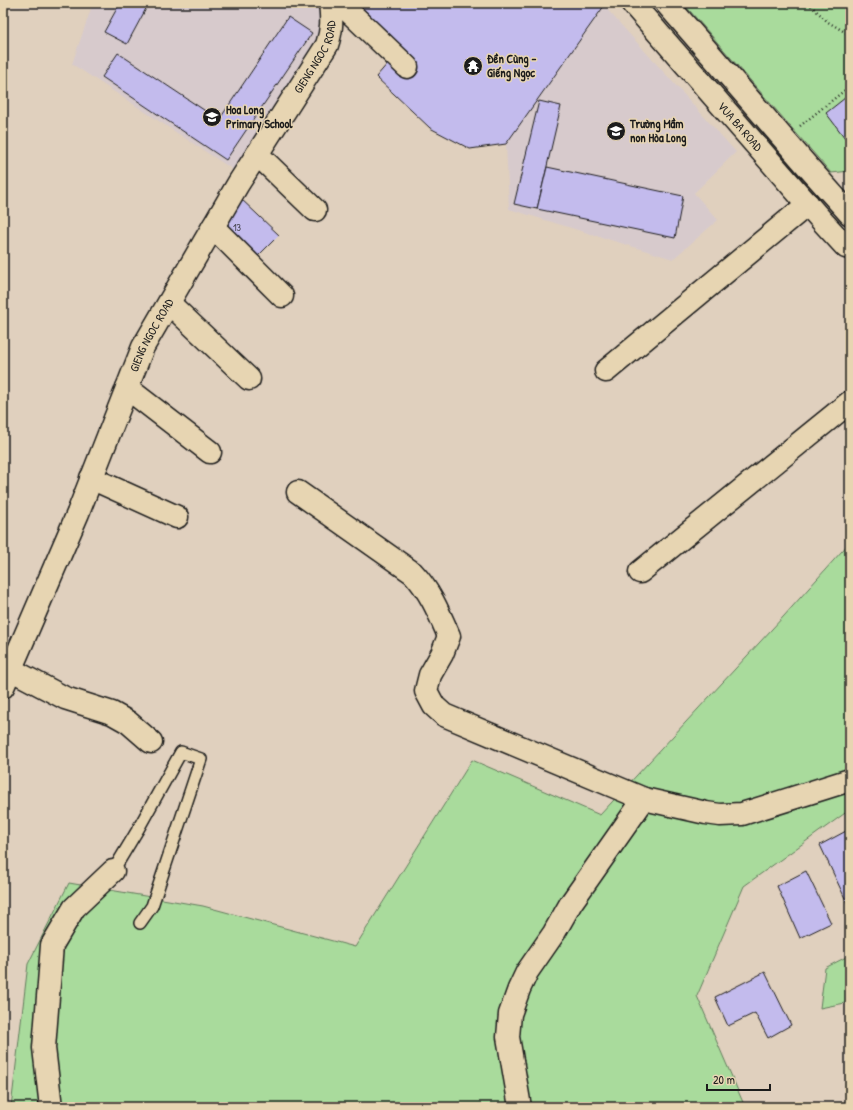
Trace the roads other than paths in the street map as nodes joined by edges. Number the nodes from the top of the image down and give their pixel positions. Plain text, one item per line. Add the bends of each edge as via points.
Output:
1 (330, 3) edge
2 (340, 3) edge
3 (632, 3) edge
4 (666, 3) edge
5 (407, 67) dead end
6 (257, 154) junction
7 (808, 204) junction
8 (848, 207) edge
9 (315, 210) dead end
10 (823, 222) junction
11 (213, 227) junction
12 (850, 248) edge
13 (282, 296) dead end
14 (169, 303) junction
15 (606, 371) dead end
16 (249, 380) dead end
17 (126, 388) junction
18 (850, 402) edge
19 (210, 452) dead end
20 (91, 478) junction
21 (298, 492) dead end
22 (177, 517) dead end
23 (640, 572) dead end
24 (7, 678) edge
25 (152, 742) dead end
26 (850, 780) edge
27 (644, 799) junction
28 (112, 871) joint
29 (140, 923) dead end
30 (51, 1107) edge
31 (520, 1107) edge

1 - 6 street, GIENG NGOC ROAD via 332,18 327,46
2 - 5 street
3 - 7 street, VUA BA ROAD
4 - 8 street, VUA BA ROAD via 803,162
6 - 9 street
6 - 11 street, GIENG NGOC ROAD
7 - 10 street, VUA BA ROAD
7 - 15 street
8 - 10 street
10 - 12 street, VUA BA ROAD via 846,247
11 - 13 street
11 - 14 street, GIENG NGOC ROAD
14 - 16 street
14 - 17 street, GIENG NGOC ROAD via 143,347
17 - 19 street
17 - 20 street, GIENG NGOC ROAD
18 - 23 street
20 - 22 street
20 - 24 street, GIENG NGOC ROAD
21 - 27 street via 413,573 422,583 434,602 449,636 430,675 426,691 434,706 444,715
24 - 25 street via 112,713 128,722
26 - 27 street via 742,814 706,813
27 - 31 street via 571,903 519,989 510,1014 508,1038
28 - 29 lane via 138,832 181,752 201,759 152,906
28 - 30 street via 74,908 52,944 44,1048

